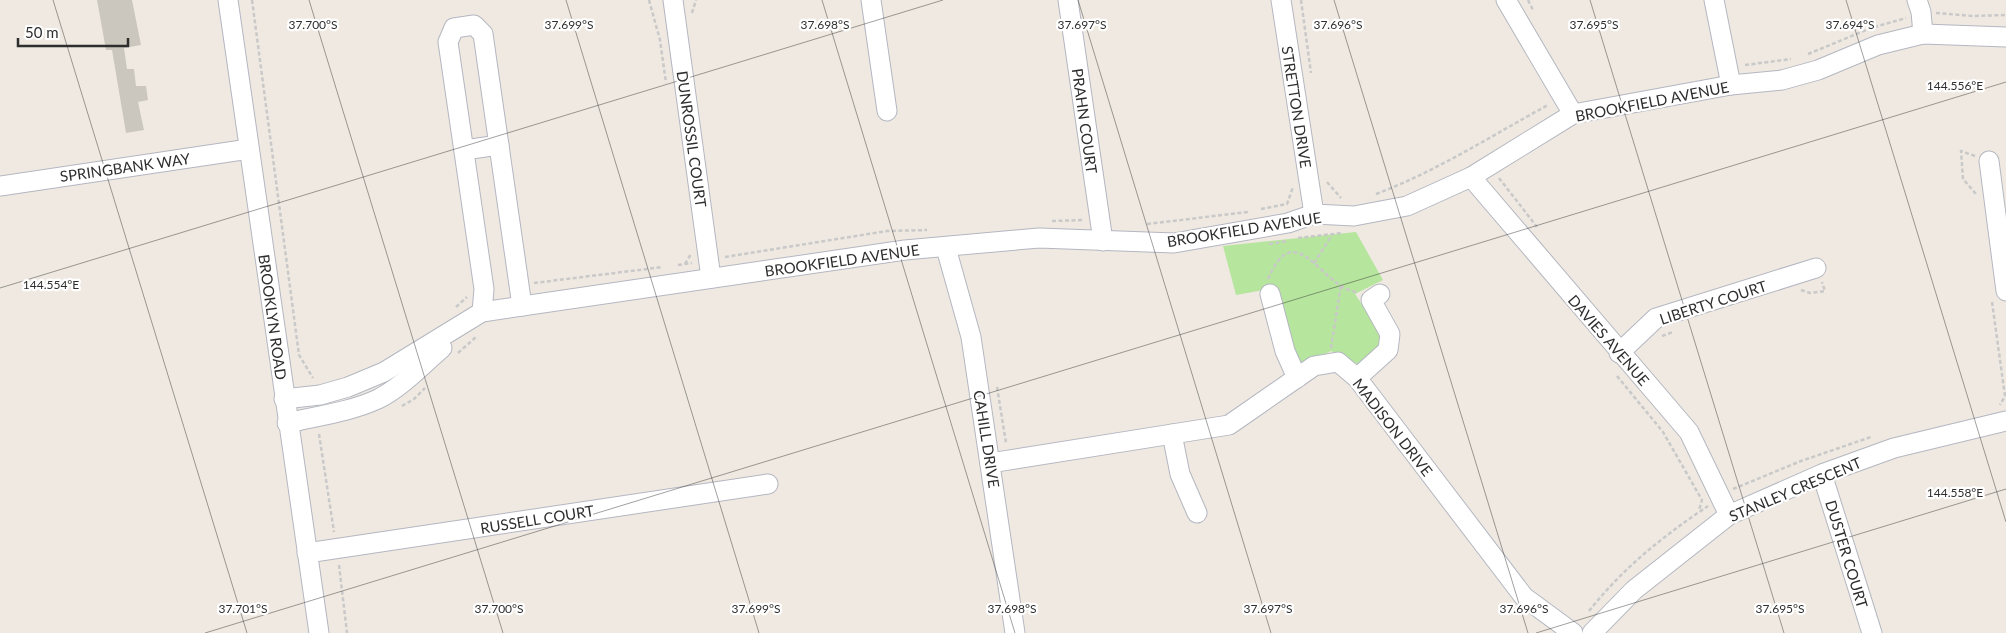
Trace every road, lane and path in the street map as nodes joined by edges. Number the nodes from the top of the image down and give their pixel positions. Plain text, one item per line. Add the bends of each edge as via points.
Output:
1 (228, 0) edge
2 (252, 0) edge
3 (673, 0) edge
4 (871, 0) edge
5 (1068, 0) edge
6 (1281, 0) edge
7 (1301, 0) edge
8 (1506, 0) edge
9 (1714, 0) edge
10 (2006, 15) edge
11 (1920, 16) edge
12 (2006, 37) edge
13 (1311, 76) dead end
14 (1730, 77) junction
15 (1563, 98) junction
16 (887, 111) dead end
17 (1573, 114) junction
18 (499, 145) junction
19 (250, 149) junction
20 (464, 150) junction
21 (1989, 160) dead end
22 (1471, 177) junction
23 (1292, 179) dead end
24 (1325, 180) dead end
25 (0, 186) edge
26 (1374, 194) dead end
27 (1348, 198) dead end
28 (1314, 214) junction
29 (1044, 222) dead end
30 (1100, 222) junction
31 (1145, 224) dead end
32 (934, 230) dead end
33 (1332, 234) dead end
34 (1103, 241) junction
35 (946, 248) junction
36 (1314, 262) junction
37 (676, 265) dead end
38 (666, 267) dead end
39 (1816, 268) dead end
40 (709, 269) junction
41 (519, 285) junction
42 (1341, 285) junction
43 (484, 289) junction
44 (2006, 291) edge
45 (1270, 294) joint
46 (1380, 294) joint
47 (522, 306) junction
48 (451, 312) dead end
49 (482, 312) junction
50 (479, 334) dead end
51 (1619, 353) junction
52 (453, 358) dead end
53 (1328, 364) junction
54 (1614, 372) dead end
55 (1297, 378) junction
56 (1357, 378) junction
57 (314, 384) junction
58 (427, 385) dead end
59 (348, 387) junction
60 (284, 399) junction
61 (399, 407) dead end
62 (357, 408) junction
63 (2006, 421) edge
64 (287, 423) junction
65 (320, 426) junction
66 (1172, 434) junction
67 (990, 463) junction
68 (1822, 474) junction
69 (768, 484) dead end
70 (1699, 512) dead end
71 (1197, 513) dead end
72 (1730, 516) junction
73 (337, 549) junction
74 (307, 553) junction
75 (319, 633) edge
76 (347, 633) edge
77 (1015, 633) edge
78 (1573, 633) edge
79 (1592, 633) edge
80 (1872, 633) edge

1 - 19 street, BROOKLYN ROAD
2 - 57 path via 299,355
3 - 40 street, DUNROSSIL COURT
4 - 16 street
5 - 30 street, PRAHN COURT
6 - 28 street, STRETTON DRIVE
7 - 13 path
8 - 15 street
9 - 14 street
10 - 11 path via 1935,13
11 - 12 street, BROOKFIELD AVENUE
11 - 14 path via 1871,28 1800,58
11 - 14 street, BROOKFIELD AVENUE via 1878,45 1818,70 1782,80
14 - 17 street, BROOKFIELD AVENUE
15 - 17 street
15 - 26 path via 1454,159 1408,182
17 - 22 street, BROOKFIELD AVENUE
18 - 20 street
18 - 20 street via 483,34 474,25 467,26 454,28 448,42
18 - 41 street
19 - 25 street, SPRINGBANK WAY
19 - 60 street, BROOKLYN ROAD
20 - 43 street
21 - 44 street
22 - 28 street, BROOKFIELD AVENUE via 1407,206 1354,216
22 - 51 street, DAVIES AVENUE
23 - 31 path via 1293,187 1287,204
24 - 27 path via 1340,198
28 - 34 street, BROOKFIELD AVENUE via 1288,223 1174,243
29 - 30 path via 1072,219
30 - 34 street, PRAHN COURT
32 - 40 path via 887,232
33 - 36 path
34 - 35 street, BROOKFIELD AVENUE via 1039,238
35 - 40 street, BROOKFIELD AVENUE
35 - 67 street, CAHILL DRIVE via 971,337
36 - 42 path
36 - 45 path via 1304,254 1291,252 1282,256 1266,283
37 - 40 path
38 - 41 path
39 - 51 street, LIBERTY COURT via 1656,318
40 - 47 street, BROOKFIELD AVENUE
41 - 47 street
42 - 46 path via 1350,291
42 - 53 path
43 - 48 path via 473,291
43 - 49 street
45 - 55 street via 1285,351
46 - 56 street via 1371,300 1390,334 1388,350
47 - 49 street, BROOKFIELD AVENUE
49 - 59 street, BROOKFIELD AVENUE via 384,372
49 - 62 street via 399,385
50 - 52 path
51 - 72 street, DAVIES AVENUE via 1689,432
53 - 55 street via 1314,366
53 - 56 street, MADISON DRIVE via 1338,362
54 - 70 path via 1663,432 1702,500
55 - 66 street via 1229,426
56 - 78 street, MADISON DRIVE via 1524,597
57 - 59 street, BROOKFIELD AVENUE
57 - 60 street, BROOKFIELD AVENUE
58 - 61 path via 414,399
59 - 62 street
60 - 64 street, BROOKLYN ROAD
62 - 65 street
63 - 68 street, STANLEY CRESCENT via 1894,448
64 - 65 street
64 - 74 street, BROOKLYN ROAD
65 - 73 path
66 - 67 street
66 - 71 street via 1180,474
67 - 77 street, CAHILL DRIVE
68 - 72 street, STANLEY CRESCENT
68 - 80 street, DUSTER COURT
69 - 73 street, RUSSELL COURT
72 - 79 street, STANLEY CRESCENT via 1634,590
73 - 74 street, RUSSELL COURT
73 - 76 path
74 - 75 street, BROOKLYN ROAD

